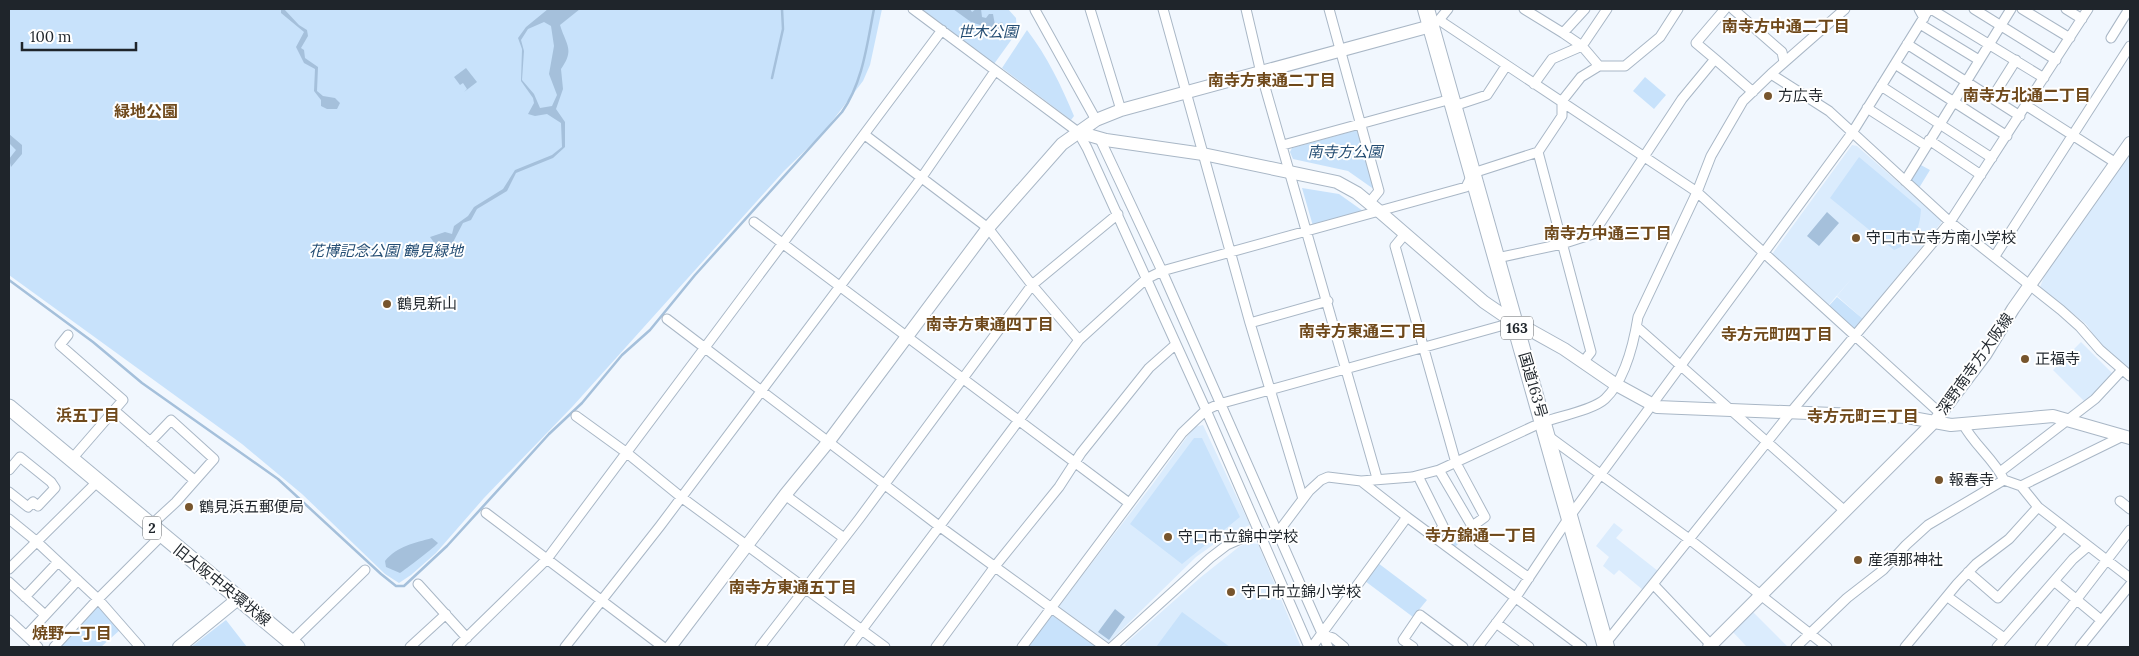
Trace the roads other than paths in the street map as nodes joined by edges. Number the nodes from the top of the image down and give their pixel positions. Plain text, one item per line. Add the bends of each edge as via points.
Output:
1 (913, 9) edge
2 (1090, 9) edge
3 (1163, 9) edge
4 (1246, 9) edge
5 (1329, 9) edge
6 (1417, 9) edge
7 (1426, 9) edge
8 (1448, 9) edge
9 (1524, 9) edge
10 (1585, 9) edge
11 (1607, 9) edge
12 (1678, 9) edge
13 (1725, 9) edge
14 (1845, 9) edge
15 (1919, 9) edge
16 (1930, 9) edge
17 (1974, 9) edge
18 (2011, 9) edge
19 (2022, 9) edge
20 (2066, 9) edge
21 (2088, 9) edge
22 (2130, 9) edge
23 (1036, 10) dead end
24 (1735, 10) edge
25 (2082, 19) junction
26 (1922, 21) junction
27 (1431, 25) junction
28 (2000, 25) junction
29 (942, 30) junction
30 (1563, 33) junction
31 (2070, 38) junction
32 (2111, 38) dead end
33 (1907, 44) junction
34 (1989, 44) junction
35 (1582, 46) junction
36 (2130, 46) edge
37 (1341, 51) junction
38 (1715, 59) junction
39 (1978, 60) junction
40 (2016, 60) junction
41 (2056, 60) junction
42 (1784, 62) junction
43 (1895, 64) junction
44 (1506, 66) junction
45 (1598, 66) junction
46 (995, 70) junction
47 (1261, 73) junction
48 (1771, 74) junction
49 (2044, 78) junction
50 (1966, 80) junction
51 (1534, 84) junction
52 (1881, 86) junction
53 (1752, 92) junction
54 (1186, 94) junction
55 (1992, 98) junction
56 (1562, 102) junction
57 (1952, 102) junction
58 (1449, 104) junction
59 (2027, 106) junction
60 (1867, 108) junction
61 (1121, 110) junction
62 (2020, 116) junction
63 (1096, 120) junction
64 (1939, 124) junction
65 (1361, 125) junction
66 (1078, 132) junction
67 (1852, 133) junction
68 (865, 136) junction
69 (2007, 136) junction
70 (2073, 136) junction
71 (1100, 139) junction
72 (1927, 143) junction
73 (2130, 143) edge
74 (1283, 145) junction
75 (1538, 152) junction
76 (1203, 154) junction
77 (1644, 157) junction
78 (1992, 158) junction
79 (2116, 164) junction
80 (1289, 170) junction
81 (1981, 175) junction
82 (922, 177) junction
83 (1470, 180) junction
84 (1905, 181) junction
85 (1697, 192) junction
86 (1370, 203) junction
87 (1380, 212) junction
88 (1118, 214) junction
89 (754, 222) dead end
90 (1950, 222) junction
91 (988, 228) junction
92 (1308, 232) junction
93 (1405, 234) junction
94 (784, 243) junction
95 (1562, 244) junction
96 (1231, 253) junction
97 (1764, 255) junction
98 (1995, 256) junction
99 (1497, 258) junction
100 (1162, 272) junction
101 (1146, 279) junction
102 (841, 285) junction
103 (1032, 285) junction
104 (2030, 286) junction
105 (1328, 301) junction
106 (667, 319) dead end
107 (1508, 320) junction
108 (1250, 323) junction
109 (1637, 327) junction
110 (68, 335) dead end
111 (907, 335) junction
112 (1853, 336) junction
113 (1079, 340) junction
114 (1175, 345) junction
115 (1423, 347) junction
116 (706, 349) junction
117 (1584, 362) junction
118 (1682, 366) junction
119 (1347, 368) junction
120 (2122, 370) junction
121 (2130, 376) edge
122 (963, 380) junction
123 (1615, 384) junction
124 (1270, 388) junction
125 (761, 391) junction
126 (1219, 404) junction
127 (1653, 406) junction
128 (9, 407) edge
129 (1729, 409) junction
130 (1206, 410) junction
131 (115, 411) junction
132 (1791, 412) junction
133 (576, 416) dead end
134 (1938, 417) junction
135 (2067, 419) junction
136 (1018, 420) junction
137 (1963, 424) junction
138 (1542, 428) junction
139 (2126, 437) edge
140 (829, 441) junction
141 (150, 442) junction
142 (1767, 443) junction
143 (627, 453) junction
144 (71, 460) junction
145 (1074, 462) junction
146 (1456, 464) junction
147 (9, 470) edge
148 (1440, 470) junction
149 (1601, 475) junction
150 (1418, 476) junction
151 (2002, 476) junction
152 (1377, 478) junction
153 (194, 480) junction
154 (1361, 480) junction
155 (97, 482) junction
156 (885, 483) junction
157 (2021, 486) junction
158 (9, 492) edge
159 (785, 495) junction
160 (680, 497) junction
161 (1303, 499) junction
162 (2120, 501) dead end
163 (1129, 503) junction
164 (2038, 507) junction
165 (2130, 509) edge
166 (1845, 511) junction
167 (486, 513) dead end
168 (1407, 517) junction
169 (9, 519) edge
170 (1566, 522) junction
171 (939, 526) junction
172 (1471, 527) junction
173 (2063, 527) junction
174 (2130, 530) edge
175 (155, 531) junction
176 (1259, 531) junction
177 (1276, 535) junction
178 (844, 538) junction
179 (1434, 538) junction
180 (1689, 539) junction
181 (36, 541) junction
182 (746, 546) junction
183 (2088, 547) junction
184 (547, 559) junction
185 (2107, 561) junction
186 (58, 562) junction
187 (996, 565) junction
188 (9, 569) edge
189 (365, 570) dead end
190 (1968, 572) junction
191 (1529, 578) junction
192 (2130, 578) edge
193 (78, 580) junction
194 (2054, 581) junction
195 (9, 582) edge
196 (418, 584) dead end
197 (1652, 584) junction
198 (2130, 585) edge
199 (804, 589) junction
200 (1762, 594) junction
201 (25, 597) junction
202 (1516, 597) junction
203 (1948, 597) junction
204 (239, 598) junction
205 (98, 599) junction
206 (2077, 599) junction
207 (600, 600) junction
208 (1050, 609) junction
209 (446, 614) junction
210 (45, 615) junction
211 (9, 620) edge
212 (2101, 620) junction
213 (1496, 623) junction
214 (861, 630) junction
215 (1321, 634) junction
216 (1809, 634) junction
217 (26, 636) junction
218 (2004, 638) junction
219 (467, 642) edge
220 (294, 645) edge
221 (1524, 646) edge
222 (1602, 646) edge
223 (1710, 646) edge
224 (38, 647) edge
225 (54, 647) edge
226 (140, 647) edge
227 (179, 647) edge
228 (410, 647) edge
229 (457, 647) edge
230 (565, 647) edge
231 (663, 647) edge
232 (670, 647) edge
233 (760, 647) edge
234 (849, 647) edge
235 (885, 647) edge
236 (936, 647) edge
237 (1022, 647) edge
238 (1105, 647) edge
239 (1112, 647) edge
240 (1310, 647) edge
241 (1328, 647) edge
242 (1344, 647) edge
243 (1413, 647) edge
244 (1463, 647) edge
245 (1478, 647) edge
246 (1582, 647) edge
247 (1796, 647) edge
248 (1828, 647) edge
249 (1905, 647) edge
250 (1997, 647) edge
251 (2040, 647) edge
252 (2080, 647) edge

1 - 29 street
2 - 61 street
3 - 54 street
4 - 47 street
5 - 37 street
6 - 27 highway, 国道163号 / 163
7 - 27 highway, 国道163号 / 163
8 - 27 street
9 - 30 street
10 - 30 street
11 - 35 street
12 - 45 street via 1660,37 1625,66
13 - 38 street via 1696,43
14 - 42 street
15 - 26 street
16 - 26 street
16 - 34 street
17 - 28 street
18 - 28 street
19 - 31 street
20 - 25 street
21 - 25 street
22 - 32 street
23 - 63 street
24 - 42 street via 1782,52
25 - 31 street
26 - 33 street
26 - 39 street
27 - 37 street
27 - 44 street
27 - 58 highway, 国道163号 / 163
28 - 34 street
28 - 41 street
29 - 46 street
29 - 68 street
30 - 35 street
31 - 41 street
33 - 43 street
33 - 50 street
34 - 39 street
34 - 40 street
35 - 45 street
35 - 51 street via 1552,58
36 - 70 street
37 - 47 street
37 - 65 street
38 - 53 street
38 - 77 street via 1682,99
39 - 50 street
40 - 49 street
40 - 55 street
41 - 49 street
42 - 48 street
43 - 52 street
43 - 57 street
44 - 51 street
44 - 58 street via 1487,95
45 - 56 street via 1581,77
46 - 66 street
46 - 82 street
47 - 54 street
47 - 74 street
48 - 53 street
48 - 67 street via 1829,111
49 - 59 street
50 - 55 street
50 - 57 street
51 - 56 street
52 - 60 street
52 - 64 street
53 - 85 street via 1743,101 1711,156
54 - 61 street
54 - 76 street
55 - 62 street
56 - 75 street via 1562,116
56 - 77 street
57 - 64 street
57 - 69 street
58 - 65 street
58 - 83 highway, 国道163号 / 163
59 - 62 street
59 - 70 street
60 - 67 street
60 - 72 street
61 - 63 street
62 - 69 street
63 - 66 street
64 - 72 street
64 - 78 street
65 - 74 street
65 - 86 street via 1379,191
66 - 71 street
66 - 88 street
66 - 91 street via 1062,144
67 - 84 street
67 - 97 street
68 - 82 street
68 - 94 street
69 - 78 street
70 - 79 street
70 - 98 street
71 - 76 street
71 - 100 street
72 - 81 street
72 - 84 street
73 - 79 street, 深野南寺方大阪線
74 - 80 street
75 - 83 street
75 - 95 street
76 - 80 street
76 - 96 street
77 - 85 street
77 - 95 street via 1593,234
78 - 81 street
79 - 104 street, 深野南寺方大阪線
80 - 86 street via 1337,182
80 - 92 street
81 - 90 street
82 - 91 street
82 - 102 street
83 - 87 street
83 - 99 highway, 国道163号 / 163
83 - 107 highway, 国道163号 / 163
84 - 90 street
85 - 97 street
85 - 109 street via 1638,317
86 - 87 street
87 - 92 street
87 - 93 street
88 - 101 street
88 - 103 street
89 - 94 street
90 - 98 street
90 - 112 street
91 - 103 street
91 - 111 street
92 - 96 street
92 - 105 street
93 - 107 street
93 - 115 street via 1395,246
94 - 102 street
94 - 116 street
95 - 99 street
95 - 117 street via 1591,352
96 - 100 street
96 - 108 street
97 - 112 street
97 - 118 street
98 - 104 street
99 - 107 highway, 国道163号 / 163
100 - 101 street
100 - 126 street
101 - 113 street
101 - 114 street
102 - 111 street
102 - 125 street
103 - 113 street
103 - 122 street
104 - 120 street via 2080,327
104 - 134 street, 深野南寺方大阪線
105 - 108 street
105 - 119 street
106 - 116 street
107 - 115 street
107 - 117 street
107 - 138 highway, 国道163号 / 163
108 - 124 street
109 - 118 street
109 - 123 street
110 - 131 street via 60,345 123,400
111 - 122 street
111 - 140 street
112 - 132 street
112 - 134 street
113 - 136 street
114 - 130 street
114 - 145 street via 1149,368
115 - 119 street
115 - 146 street
116 - 125 street
116 - 143 street
117 - 123 street
118 - 127 street
118 - 129 street
119 - 124 street
119 - 152 street
120 - 121 street
120 - 135 street via 2095,399
122 - 136 street
122 - 156 street
123 - 127 street
123 - 138 street via 1605,399
124 - 126 street
124 - 161 street
125 - 140 street
125 - 160 street
126 - 130 street
126 - 177 street
127 - 129 street
127 - 149 street
128 - 144 main road, 旧大阪中央環状線 / 2
129 - 132 street
129 - 142 street
130 - 163 street via 1182,433
130 - 176 street
131 - 141 street
131 - 144 street
132 - 134 street
132 - 142 street
133 - 143 street
134 - 137 street
134 - 166 street, 深野南寺方大阪線
135 - 137 street via 2026,417
135 - 139 street
135 - 151 street
136 - 145 street
136 - 171 street
137 - 151 street
138 - 146 street
138 - 149 street
138 - 170 highway, 国道163号 / 163
139 - 157 street
140 - 156 street
140 - 159 street
141 - 153 street
141 - 153 street via 171,420 214,459
142 - 166 street
142 - 180 street
143 - 160 street
143 - 184 street
144 - 155 main road, 旧大阪中央環状線 / 2
145 - 163 street
145 - 187 street via 1059,488
146 - 148 street
146 - 172 street via 1485,517
147 - 158 street via 20,457 55,488 38,506 33,502 28,507
148 - 150 street
148 - 172 street
149 - 170 street
149 - 180 street
150 - 152 street
150 - 179 street via 1443,526
151 - 157 street
151 - 216 street via 1928,525
152 - 154 street
153 - 175 street
154 - 161 street via 1328,477
154 - 168 street
155 - 175 main road, 旧大阪中央環状線 / 2
155 - 181 street
156 - 171 street
156 - 178 street
157 - 164 street
159 - 178 street
159 - 182 street
160 - 182 street
160 - 207 street
161 - 177 street
162 - 165 street
163 - 208 street
164 - 173 street
164 - 190 street via 2009,539
166 - 200 street, 深野南寺方大阪線
167 - 184 street
168 - 179 street
168 - 215 street
169 - 181 street
170 - 191 street
170 - 222 highway, 国道163号 / 163
171 - 187 street
171 - 214 street
172 - 191 street via 1480,542
173 - 183 street
173 - 190 street via 1998,598
174 - 185 street
175 - 204 main road, 旧大阪中央環状線 / 2
175 - 205 street
176 - 239 street via 1227,545 1210,558
176 - 240 street
177 - 215 street
178 - 199 street
179 - 202 street
180 - 197 street
180 - 200 street
181 - 186 street
181 - 188 street
182 - 199 street
182 - 232 street
183 - 185 street
183 - 194 street
184 - 207 street
184 - 219 street
185 - 192 street
185 - 206 street
186 - 193 street
186 - 201 street
187 - 208 street
187 - 236 street
189 - 220 street
190 - 203 street
191 - 202 street
193 - 205 street
193 - 210 street
194 - 206 street
194 - 218 street
195 - 201 street
196 - 209 street
197 - 222 street
197 - 223 street
198 - 212 street
199 - 214 street
199 - 233 street
200 - 216 street
200 - 223 street, 深野南寺方大阪線
201 - 210 street
202 - 213 street
202 - 246 street
203 - 218 street
203 - 249 street
204 - 220 main road, 旧大阪中央環状線 / 2
204 - 227 street
205 - 225 street
205 - 226 street
206 - 212 street
206 - 251 street
207 - 230 street
207 - 231 street
208 - 237 street
208 - 238 street
209 - 219 street
209 - 228 street
210 - 217 street
211 - 217 street
212 - 252 street
213 - 221 street
213 - 245 street
214 - 234 street
214 - 235 street
215 - 240 street
215 - 241 street
215 - 242 street
216 - 247 street
216 - 248 street
217 - 224 street
218 - 250 street
219 - 229 street
243 - 244 street via 1403,640 1420,615

